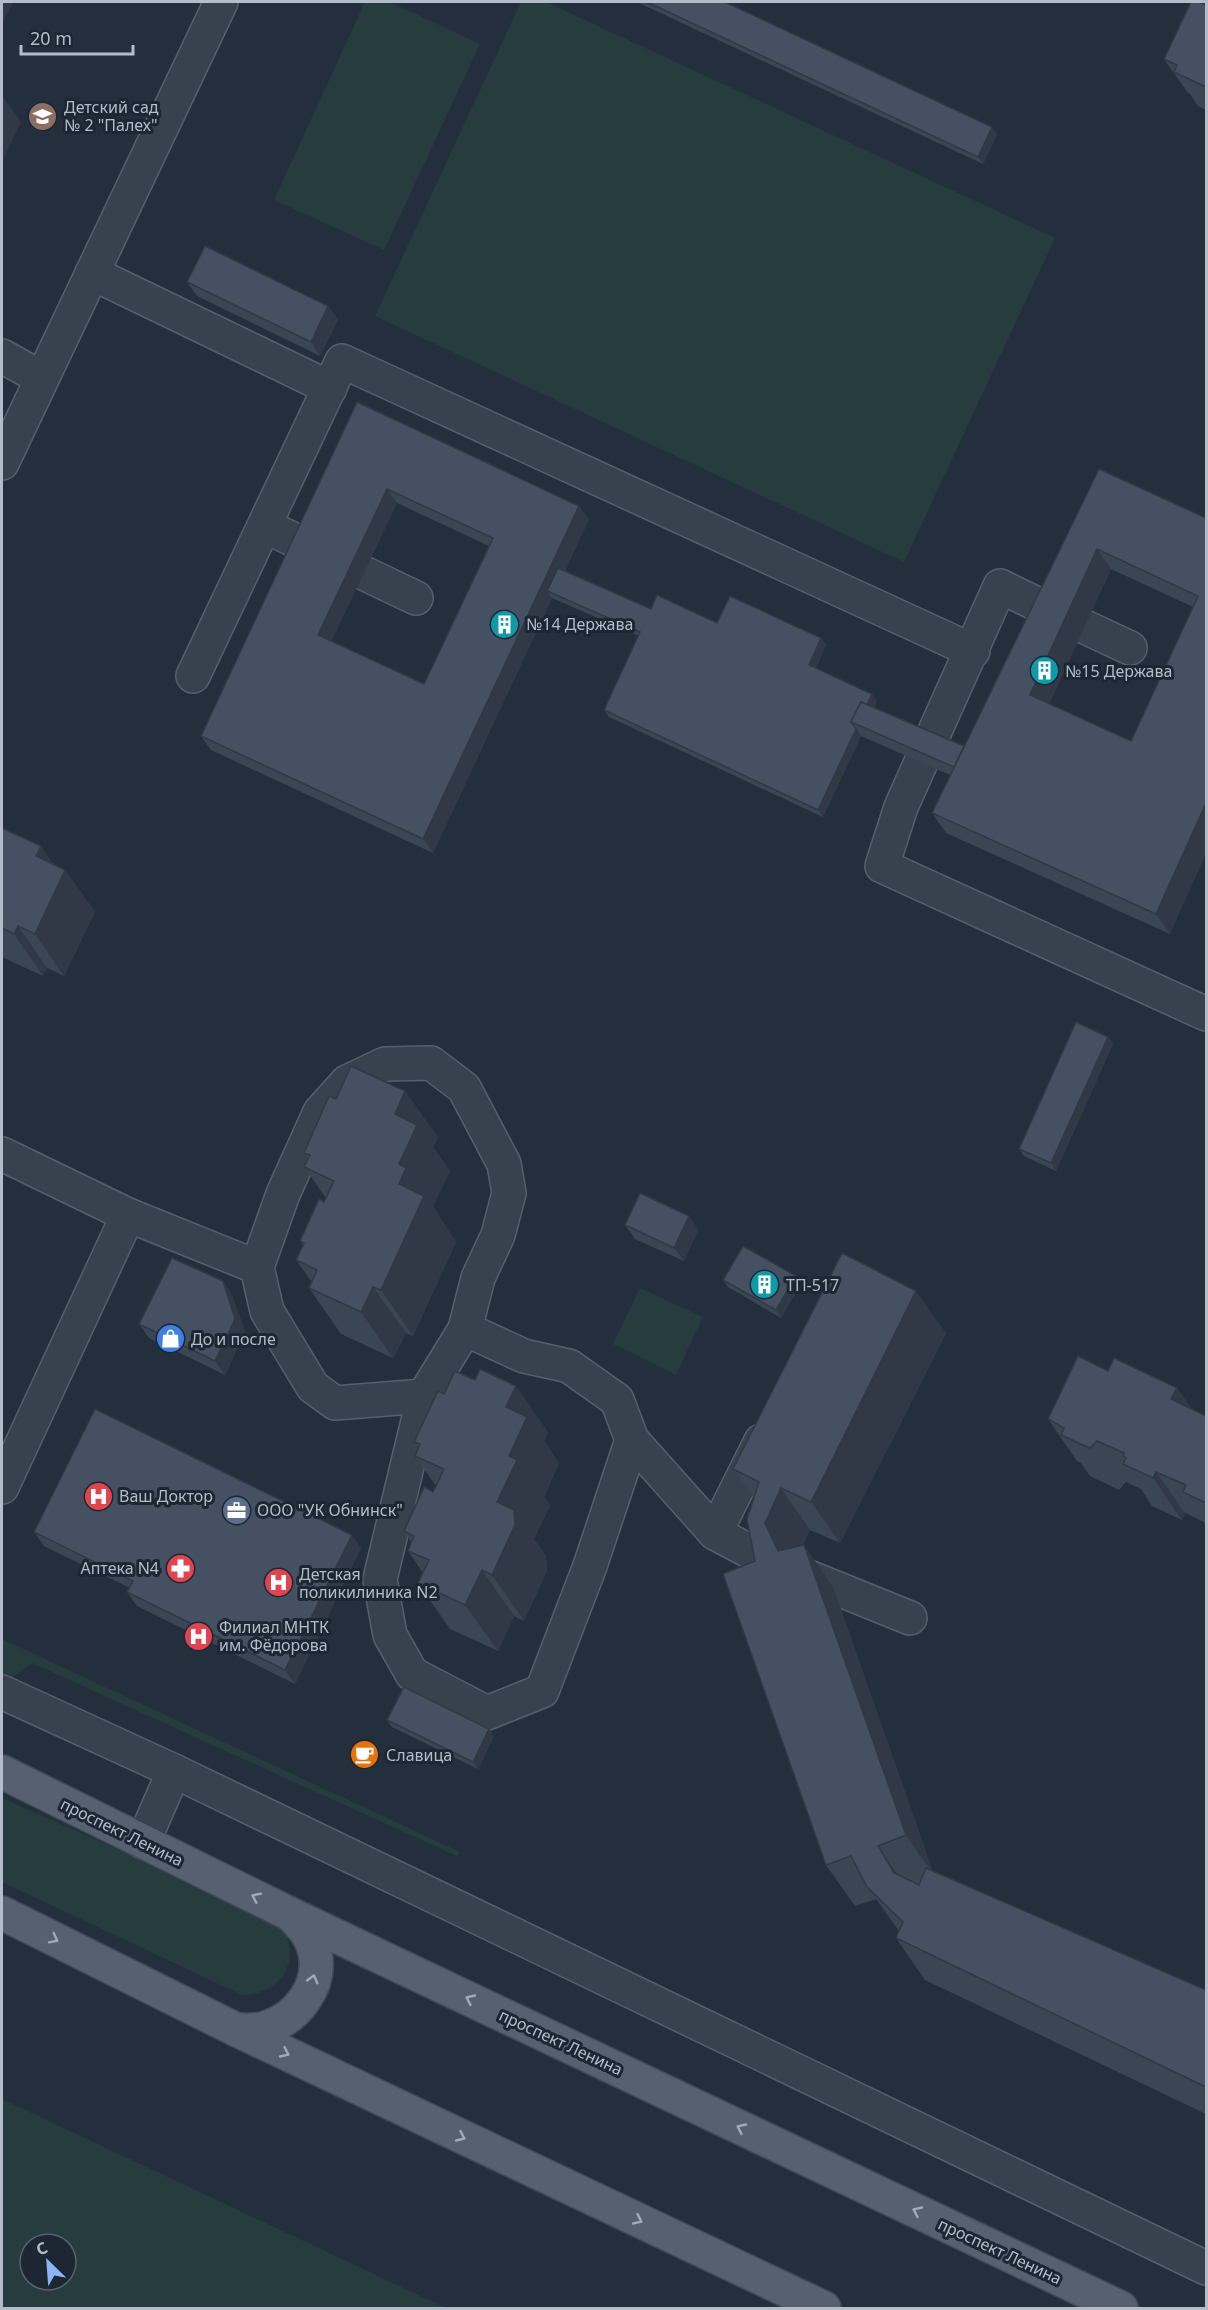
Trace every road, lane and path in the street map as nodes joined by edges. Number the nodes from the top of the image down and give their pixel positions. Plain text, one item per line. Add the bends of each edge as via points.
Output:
1 (221, 2) edge
2 (92, 273) junction
3 (2, 356) edge
4 (41, 378) junction
5 (330, 388) junction
6 (2, 463) edge
7 (265, 526) junction
8 (416, 597) dead end
9 (1053, 612) edge
10 (1085, 627) dead end
11 (1130, 648) dead end
12 (973, 651) junction
13 (193, 676) dead end
14 (1206, 1014) edge
15 (2, 1154) edge
16 (128, 1215) junction
17 (256, 1268) junction
18 (465, 1329) junction
19 (424, 1396) junction
20 (777, 1409) edge
21 (632, 1440) junction
22 (2, 1487) edge
23 (715, 1533) junction
24 (910, 1618) dead end
25 (2, 1692) edge
26 (174, 1771) junction
27 (2, 1772) edge
28 (143, 1842) junction
29 (2, 1913) edge
30 (290, 1914) junction
31 (237, 2030) junction
32 (1206, 2268) edge
33 (824, 2308) edge
34 (1121, 2308) edge

1 - 2 lane
2 - 4 lane
2 - 5 lane
3 - 4 lane
4 - 6 lane
5 - 7 lane
5 - 12 lane via 342,361
7 - 8 lane
7 - 13 lane
9 - 12 lane via 1000,586
10 - 11 lane
12 - 14 lane via 901,807 882,866
15 - 16 lane
16 - 17 lane
16 - 22 lane
17 - 18 lane via 283,1194 320,1112 347,1082 385,1064 431,1063 464,1088 504,1164 509,1192 498,1235 478,1278
17 - 19 lane via 267,1311 313,1388 335,1403
18 - 19 lane
18 - 21 lane via 524,1356 570,1366 618,1400
19 - 21 lane via 380,1579 390,1635 412,1674 487,1713 542,1691
20 - 23 lane
21 - 23 lane
23 - 24 lane via 764,1559
25 - 26 lane
26 - 28 lane
26 - 32 lane
27 - 28 main road, проспект Ленина
30 -> 28 main road, проспект Ленина
29 -> 31 main road
31 -> 30 main road via 264,2029 285,2020 301,2006 311,1989 316,1971 315,1952 308,1932
34 -> 30 main road, проспект Ленина
31 -> 33 main road

